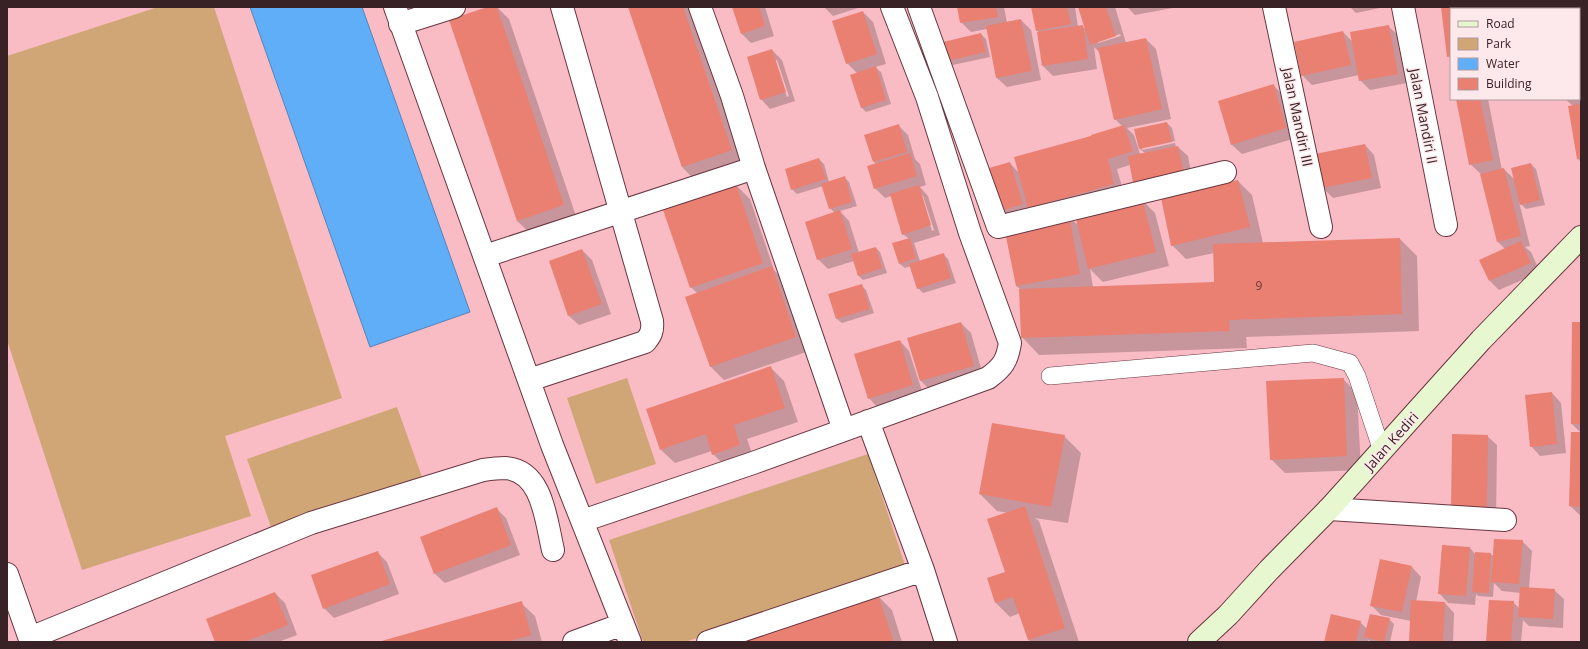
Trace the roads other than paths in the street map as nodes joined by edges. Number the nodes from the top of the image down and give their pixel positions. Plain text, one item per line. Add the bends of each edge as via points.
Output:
1 (454, 7) edge
2 (562, 7) edge
3 (700, 7) edge
4 (892, 7) edge
5 (919, 7) edge
6 (1274, 7) edge
7 (1403, 7) edge
8 (398, 16) edge
9 (754, 168) junction
10 (1225, 172) dead end
11 (621, 212) junction
12 (1446, 225) dead end
13 (1321, 227) dead end
14 (1581, 237) edge
15 (485, 256) junction
16 (1050, 376) dead end
17 (529, 380) junction
18 (868, 422) junction
19 (844, 430) junction
20 (1382, 451) junction
21 (1329, 509) junction
22 (1505, 520) dead end
23 (582, 521) junction
24 (553, 550) dead end
25 (923, 570) junction
26 (7, 574) edge
27 (626, 633) edge
28 (31, 640) edge
29 (574, 642) edge
30 (708, 642) edge
31 (946, 642) edge
32 (1199, 642) edge

1 - 8 street
2 - 11 street
3 - 9 street via 732,96
4 - 18 street via 926,97 970,233 1010,343 1001,369 988,378
5 - 10 street via 998,227
6 - 13 street, Jalan Mandiri III
7 - 12 street, Jalan Mandiri II
8 - 15 street
9 - 11 street
9 - 19 street
11 - 15 street
11 - 17 street via 652,322 652,334 645,342
14 - 20 main road, Jalan Kediri via 1481,340
15 - 17 street
16 - 20 lane via 1313,353 1328,356 1350,363 1357,376
17 - 23 street
18 - 19 street
18 - 25 street
19 - 23 street
20 - 21 main road, Jalan Kediri
21 - 22 street
21 - 32 main road, Jalan Kediri
23 - 27 street
24 - 28 street via 537,488 525,474 506,468 483,470 311,523
25 - 30 street
25 - 31 street
26 - 28 street
27 - 29 street

